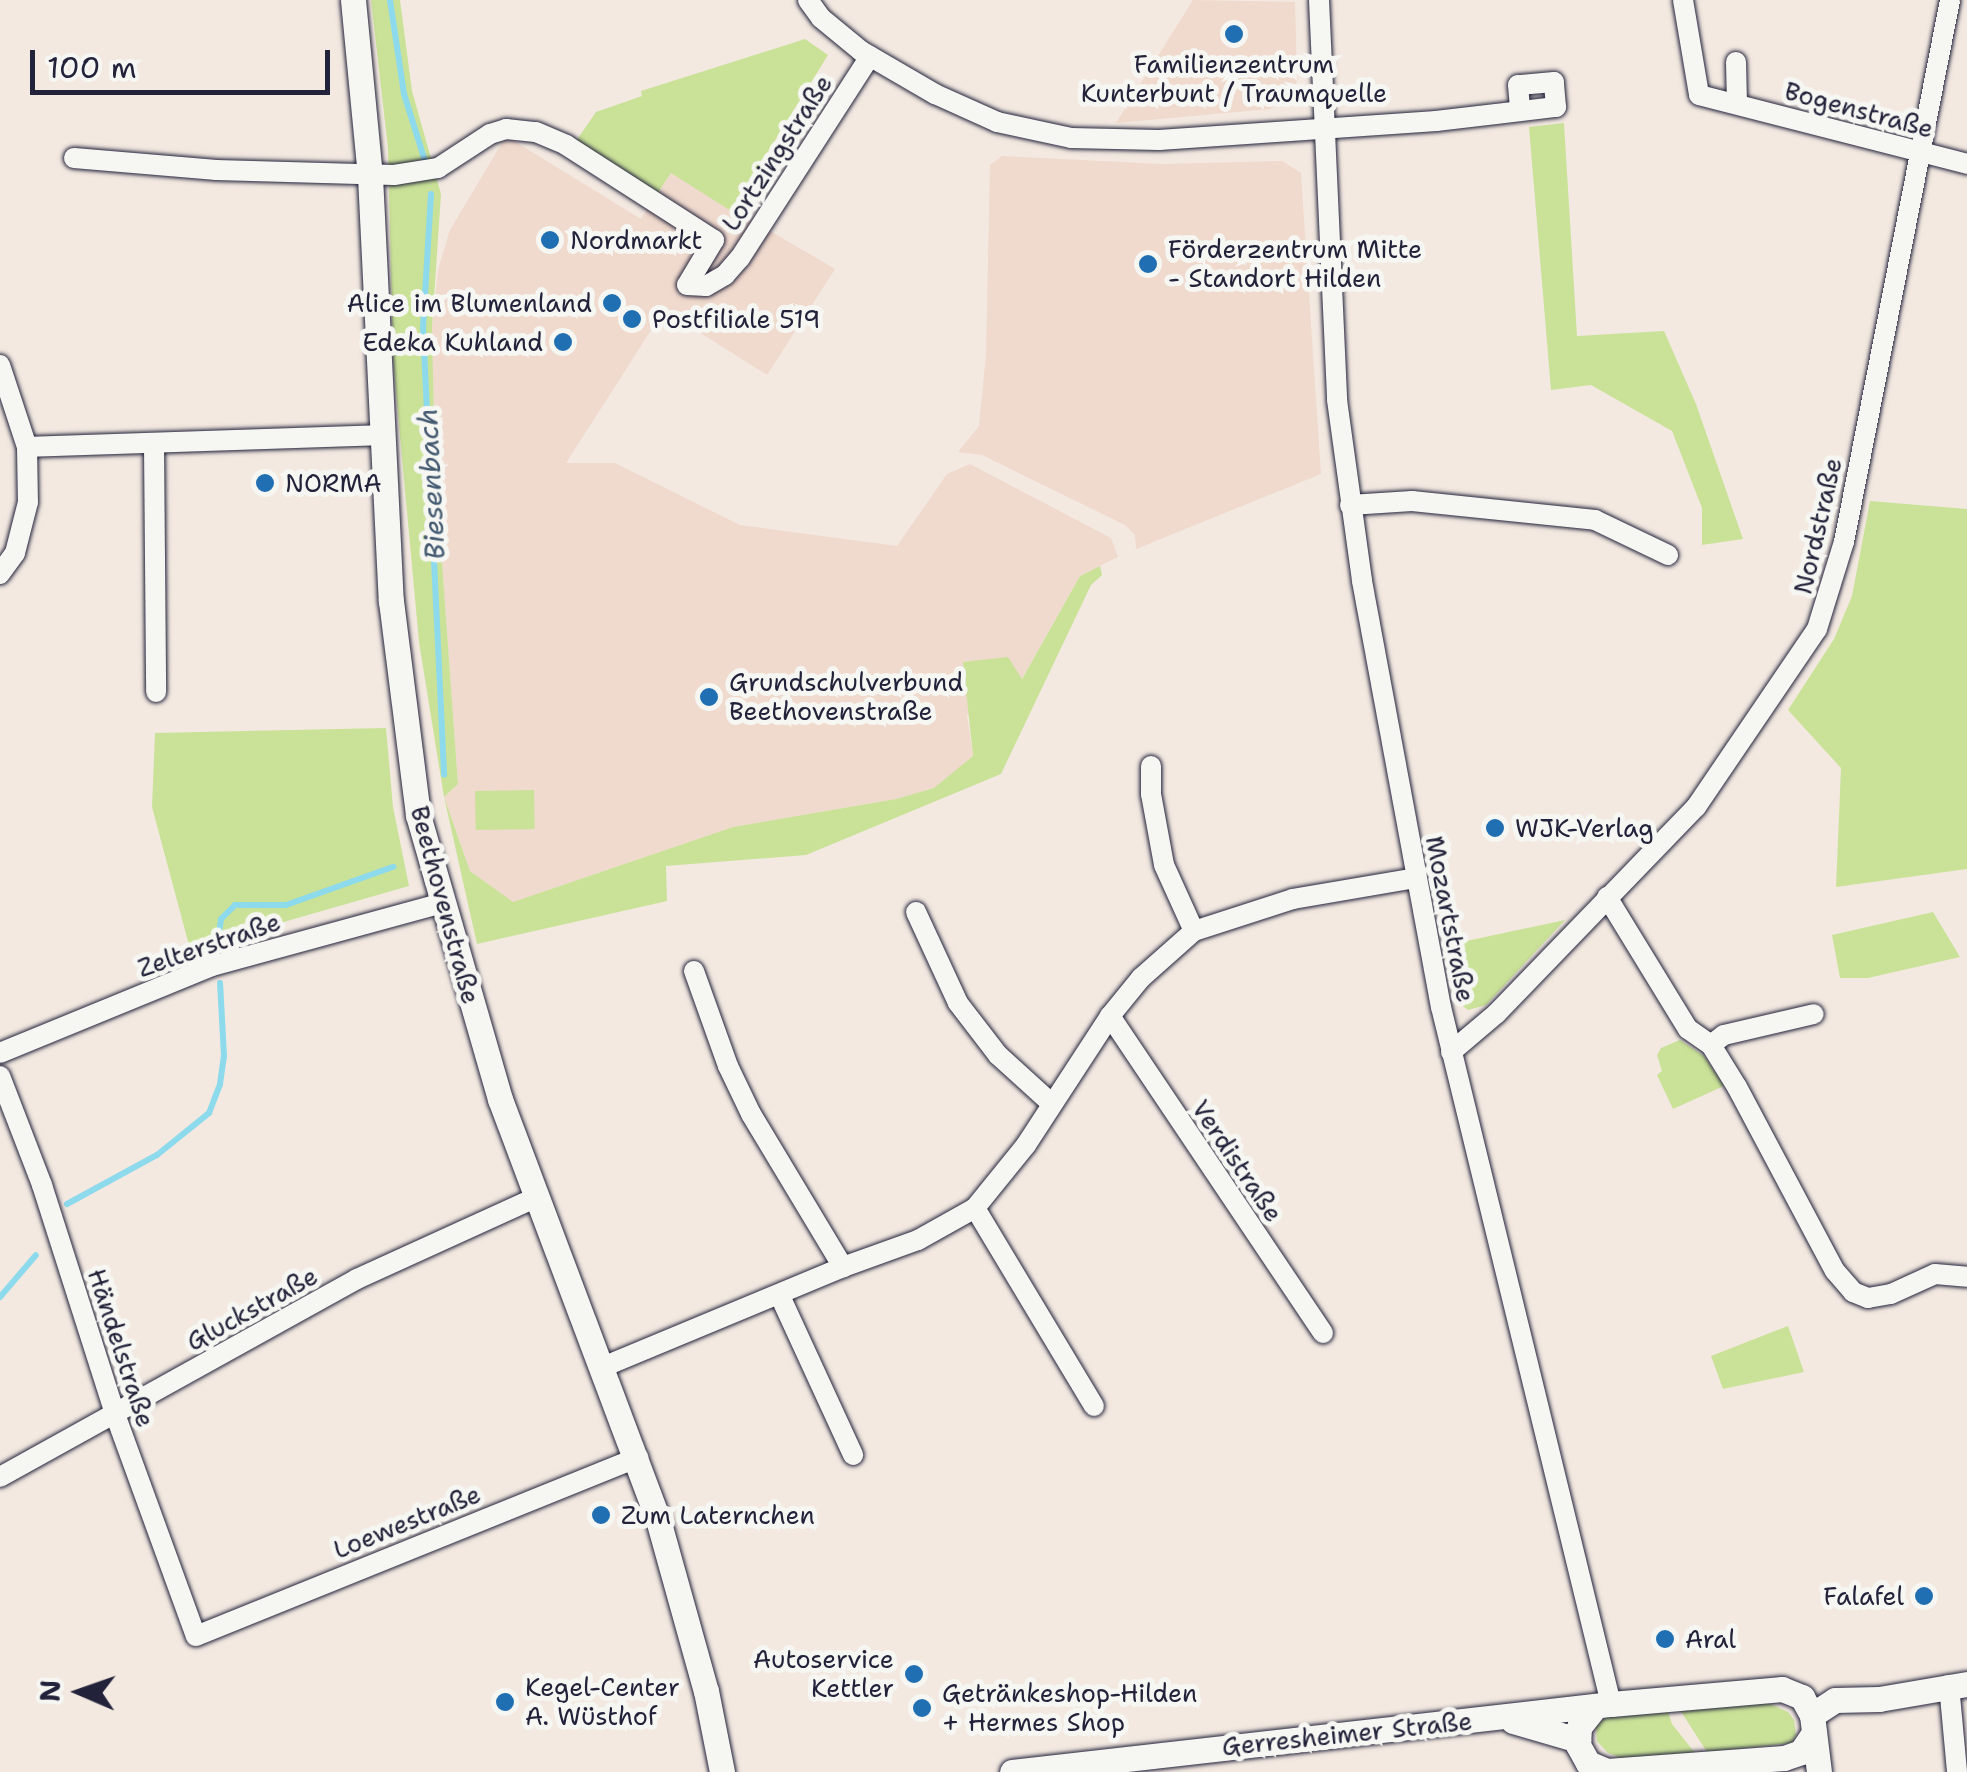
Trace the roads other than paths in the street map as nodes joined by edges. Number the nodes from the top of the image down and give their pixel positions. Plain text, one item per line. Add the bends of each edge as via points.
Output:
1 (353, 0) edge
2 (808, 0) edge
3 (1319, 0) edge
4 (1683, 0) edge
5 (1950, 0) edge
6 (870, 56) junction
7 (1736, 62) dead end
8 (1737, 104) junction
9 (1520, 110) dead end
10 (1325, 129) junction
11 (1922, 150) junction
12 (74, 158) dead end
13 (1967, 164) edge
14 (370, 176) junction
15 (0, 364) edge
16 (383, 436) junction
17 (154, 444) junction
18 (27, 447) junction
19 (1350, 505) junction
20 (1668, 556) dead end
21 (0, 574) edge
22 (156, 692) dead end
23 (1151, 766) dead end
24 (1416, 878) junction
25 (1607, 897) junction
26 (442, 903) junction
27 (916, 912) dead end
28 (1194, 931) junction
29 (694, 971) dead end
30 (1814, 1014) dead end
31 (1110, 1016) junction
32 (1711, 1045) junction
33 (1451, 1052) junction
34 (0, 1054) edge
35 (0, 1076) edge
36 (1051, 1102) junction
37 (535, 1198) junction
38 (975, 1208) junction
39 (843, 1267) junction
40 (1967, 1277) edge
41 (780, 1296) junction
42 (1323, 1334) dead end
43 (603, 1368) junction
44 (1094, 1406) dead end
45 (115, 1414) junction
46 (853, 1454) dead end
47 (638, 1457) junction
48 (0, 1476) edge
49 (196, 1636) joint
50 (1948, 1685) edge
51 (1603, 1706) junction
52 (1809, 1715) junction
53 (1503, 1719) junction
54 (1583, 1758) edge
55 (1789, 1765) edge
56 (722, 1772) edge
57 (1012, 1772) edge
58 (1819, 1772) edge
59 (1957, 1772) edge

1 - 14 street, Beethovenstraße
2 - 6 street
3 - 10 street, Mozartstraße
4 - 8 street, Bogenstraße via 1698,95
5 - 11 street, Nordstraße
6 - 10 street via 984,117 1071,138 1160,140
6 - 14 street, Lortzingstraße via 740,258 706,286 687,285 714,240 536,132 490,134 431,171
7 - 8 street
8 - 11 street, Bogenstraße
9 - 10 street
10 - 19 street, Mozartstraße via 1337,400
11 - 13 street, Bogenstraße
11 - 25 street, Nordstraße via 1844,542 1817,629 1696,807
12 - 14 street
14 - 16 street, Beethovenstraße
15 - 18 street
16 - 17 street
16 - 26 street, Beethovenstraße via 400,690 418,815
17 - 18 street
17 - 22 street
18 - 21 street via 23,530
19 - 20 street via 1412,501 1595,520
19 - 24 street, Mozartstraße
23 - 28 street via 1164,865
24 - 28 street via 1293,899
24 - 33 street, Mozartstraße
25 - 32 street via 1688,1029
25 - 33 street, Nordstraße
26 - 34 street, Zelterstraße via 212,966
26 - 37 street, Beethovenstraße
27 - 36 street via 951,990 980,1034
28 - 31 street
29 - 39 street via 751,1114
30 - 32 street via 1724,1035
31 - 36 street
31 - 42 street, Verdistraße
32 - 40 street via 1853,1292 1868,1298 1935,1274
33 - 51 street, Mozartstraße
35 - 45 street, Händelstraße
36 - 38 street via 1002,1180
37 - 43 street, Beethovenstraße
37 - 45 street, Gluckstraße via 357,1279
38 - 39 street via 918,1240
38 - 44 street
39 - 41 street
41 - 43 street
41 - 46 street
43 - 47 street, Beethovenstraße
45 - 48 street, Gluckstraße
45 - 49 street, Händelstraße
47 - 49 street, Loewestraße
47 - 56 street, Beethovenstraße via 685,1607
50 - 52 street, Gerresheimer Straße via 1834,1686
50 - 59 street
51 - 52 street, Gerresheimer Straße via 1782,1690
51 - 53 street, Gerresheimer Straße
51 - 54 street via 1579,1727
52 - 55 street, Gerresheimer Straße via 1801,1752
52 - 58 street
53 - 54 street, Gerresheimer Straße
53 - 57 street, Gerresheimer Straße
54 - 55 street, Gerresheimer Straße via 1608,1771

